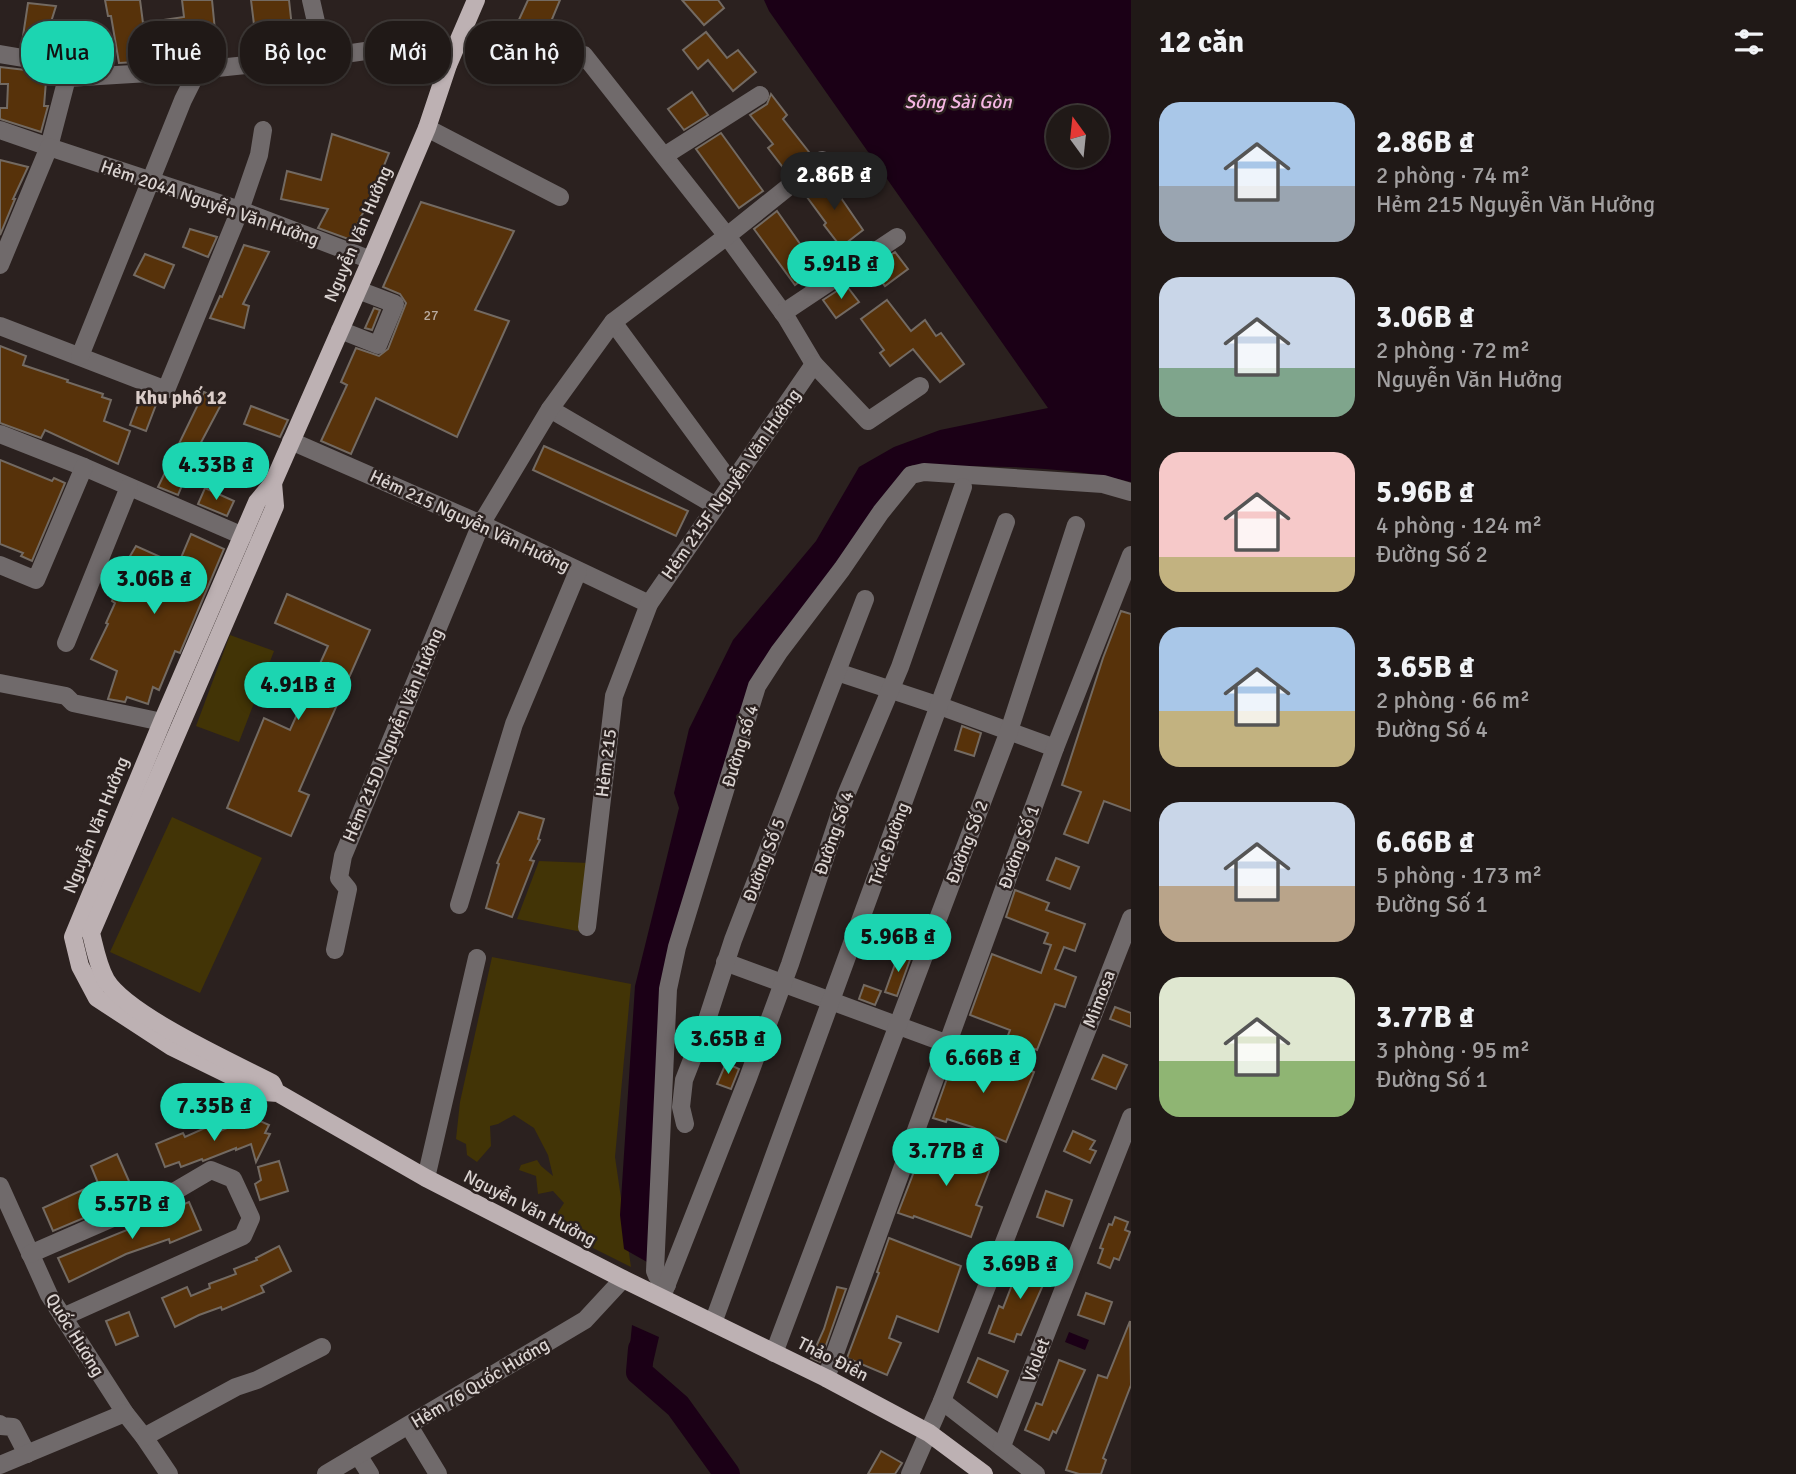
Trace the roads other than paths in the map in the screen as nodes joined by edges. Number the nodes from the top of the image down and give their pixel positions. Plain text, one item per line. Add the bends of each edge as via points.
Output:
1 (311, 0) edge
2 (477, 0) edge
3 (316, 21) edge
4 (0, 54) edge
5 (584, 55) dead end
6 (21, 58) edge
7 (451, 58) edge
8 (128, 74) edge
9 (192, 84) edge
10 (441, 84) edge
11 (761, 95) dead end
12 (426, 128) junction
13 (0, 130) edge
14 (263, 130) dead end
15 (49, 146) junction
16 (664, 156) junction
17 (822, 160) dead end
18 (150, 182) junction
19 (560, 197) dead end
20 (240, 210) junction
21 (727, 236) junction
22 (897, 237) dead end
23 (371, 260) junction
24 (0, 265) edge
25 (358, 290) junction
26 (783, 313) junction
27 (613, 322) junction
28 (0, 326) edge
29 (340, 330) junction
30 (80, 356) junction
31 (814, 364) junction
32 (920, 386) dead end
33 (550, 409) junction
34 (0, 434) edge
35 (290, 440) junction
36 (84, 467) junction
37 (968, 479) junction
38 (273, 483) junction
39 (732, 484) junction
40 (129, 487) junction
41 (1131, 492) edge
42 (716, 506) junction
43 (1006, 522) dead end
44 (481, 524) junction
45 (1076, 525) dead end
46 (243, 536) junction
47 (1131, 555) edge
48 (0, 565) edge
49 (578, 570) junction
50 (865, 599) dead end
51 (649, 604) junction
52 (209, 614) junction
53 (226, 620) junction
54 (66, 643) dead end
55 (837, 672) junction
56 (0, 683) edge
57 (891, 689) junction
58 (940, 706) junction
59 (162, 722) junction
60 (1009, 731) junction
61 (1055, 748) junction
62 (459, 905) dead end
63 (1131, 918) edge
64 (587, 927) dead end
65 (335, 950) dead end
66 (477, 958) dead end
67 (725, 962) junction
68 (783, 983) junction
69 (832, 1001) junction
70 (898, 1025) junction
71 (948, 1044) junction
72 (278, 1093) junction
73 (1131, 1117) edge
74 (685, 1124) dead end
75 (426, 1178) junction
76 (0, 1186) edge
77 (30, 1254) junction
78 (623, 1279) junction
79 (661, 1293) junction
80 (63, 1317) junction
81 (713, 1323) junction
82 (322, 1348) dead end
83 (774, 1353) junction
84 (826, 1378) junction
85 (942, 1402) junction
86 (124, 1413) junction
87 (0, 1424) edge
88 (409, 1426) junction
89 (929, 1433) junction
90 (144, 1437) junction
91 (1002, 1446) junction
92 (27, 1454) junction
93 (358, 1455) junction
94 (0, 1465) edge
95 (169, 1474) edge
96 (326, 1474) edge
97 (370, 1474) edge
98 (438, 1474) edge
99 (911, 1474) edge
100 (984, 1474) edge
101 (1036, 1474) edge

1 - 3 street
2 - 7 main road, Nguyễn Văn Hưởng
4 - 6 street
5 - 16 street
8 - 15 street via 67,78
9 - 18 street
10 - 12 main road, Nguyễn Văn Hưởng
11 - 16 street
12 - 19 street
12 - 23 main road, Nguyễn Văn Hưởng
13 - 15 street, Hẻm 204A Nguyễn Văn Hưởng
14 - 20 street
15 - 18 street, Hẻm 204A Nguyễn Văn Hưởng
15 - 24 street
16 - 21 street
17 - 21 street, Hẻm 215D Nguyễn Văn Hưởng
18 - 20 street, Hẻm 204A Nguyễn Văn Hưởng
18 - 30 street
20 - 23 street, Hẻm 204A Nguyễn Văn Hưởng
20 - 30 street via 166,390
21 - 26 street
21 - 27 street, Hẻm 215D Nguyễn Văn Hưởng
22 - 26 street
23 - 25 main road, Nguyễn Văn Hưởng
25 - 29 main road, Nguyễn Văn Hưởng
25 - 29 street via 395,304 378,345
26 - 31 street
27 - 33 street, Hẻm 215D Nguyễn Văn Hưởng
27 - 39 street
28 - 30 street
29 - 35 main road, Nguyễn Văn Hưởng
31 - 32 street via 868,421
31 - 39 street, Hẻm 215F Nguyễn Văn Hưởng
33 - 42 street
33 - 44 street, Hẻm 215D Nguyễn Văn Hưởng
34 - 36 street
35 - 38 main road, Nguyễn Văn Hưởng
35 - 44 street, Hẻm 215 Nguyễn Văn Hưởng
36 - 40 street
36 - 48 street via 36,580
37 - 41 street via 1103,484
37 - 57 street, Đường Số 4
37 - 79 street, Đường số 4 via 924,472 911,475 757,686 668,989 655,1271
38 - 46 main road, Nguyễn Văn Hưởng via 257,502
38 - 53 main road, Nguyễn Văn Hưởng via 275,506
39 - 42 street, Hẻm 215F Nguyễn Văn Hưởng
40 - 46 street
40 - 54 street
42 - 51 street, Hẻm 215F Nguyễn Văn Hưởng
43 - 58 street, Trúc Đường
44 - 49 street, Hẻm 215 Nguyễn Văn Hưởng
44 - 65 street, Hẻm 215D Nguyễn Văn Hưởng via 342,856 340,878 348,889
45 - 60 street, Đường Số 2
46 - 52 main road, Nguyễn Văn Hưởng
47 - 61 street, Đường Số 1
49 - 51 street, Hẻm 215 Nguyễn Văn Hưởng
49 - 62 street via 514,724
50 - 55 street, Đường Số 5
51 - 64 street, Hẻm 215 via 614,696
52 - 53 street
52 - 59 main road, Nguyễn Văn Hưởng
53 - 72 main road, Nguyễn Văn Hưởng via 91,933 115,992 177,1034 272,1083
55 - 57 street
55 - 67 street, Đường Số 5
56 - 59 street
57 - 58 street
57 - 68 street, Đường Số 4 via 846,794
58 - 60 street
58 - 69 street, Trúc Đường
59 - 72 main road, Nguyễn Văn Hưởng via 73,937 80,966 97,998 172,1047 264,1092
60 - 61 street
60 - 70 street, Đường Số 2
61 - 71 street, Đường Số 1
63 - 85 street, Mimosa
66 - 75 street
67 - 68 street
67 - 74 street, Đường Số 5 via 684,1080 681,1107
68 - 69 street
68 - 79 street, Đường Số 4
69 - 70 street
69 - 81 street, Trúc Đường
70 - 71 street
70 - 83 street, Đường Số 2
71 - 84 street, Đường Số 1
72 - 75 main road, Nguyễn Văn Hưởng
73 - 91 street, Violet
75 - 78 main road, Nguyễn Văn Hưởng
76 - 77 street, Quốc Hương
77 - 80 street, Quốc Hương
77 - 80 street via 177,1190 211,1170 233,1179 251,1218 243,1236
78 - 79 main road, Nguyễn Văn Hưởng
78 - 88 street, Hẻm 76 Quốc Hương via 585,1320
79 - 81 main road, Thảo Điền
80 - 86 street, Quốc Hương
81 - 83 main road, Thảo Điền
82 - 90 street via 236,1387
83 - 84 main road, Thảo Điền
84 - 89 main road, Thảo Điền
85 - 89 street, Mimosa
85 - 91 street
86 - 90 street, Quốc Hương
86 - 92 street
87 - 92 street via 13,1427
88 - 93 street, Hẻm 76 Quốc Hương
88 - 98 street
89 - 99 street, Mimosa
89 - 100 main road, Thảo Điền
90 - 95 street, Quốc Hương
91 - 101 street
92 - 94 street
93 - 96 street, Hẻm 76 Quốc Hương
93 - 97 street

